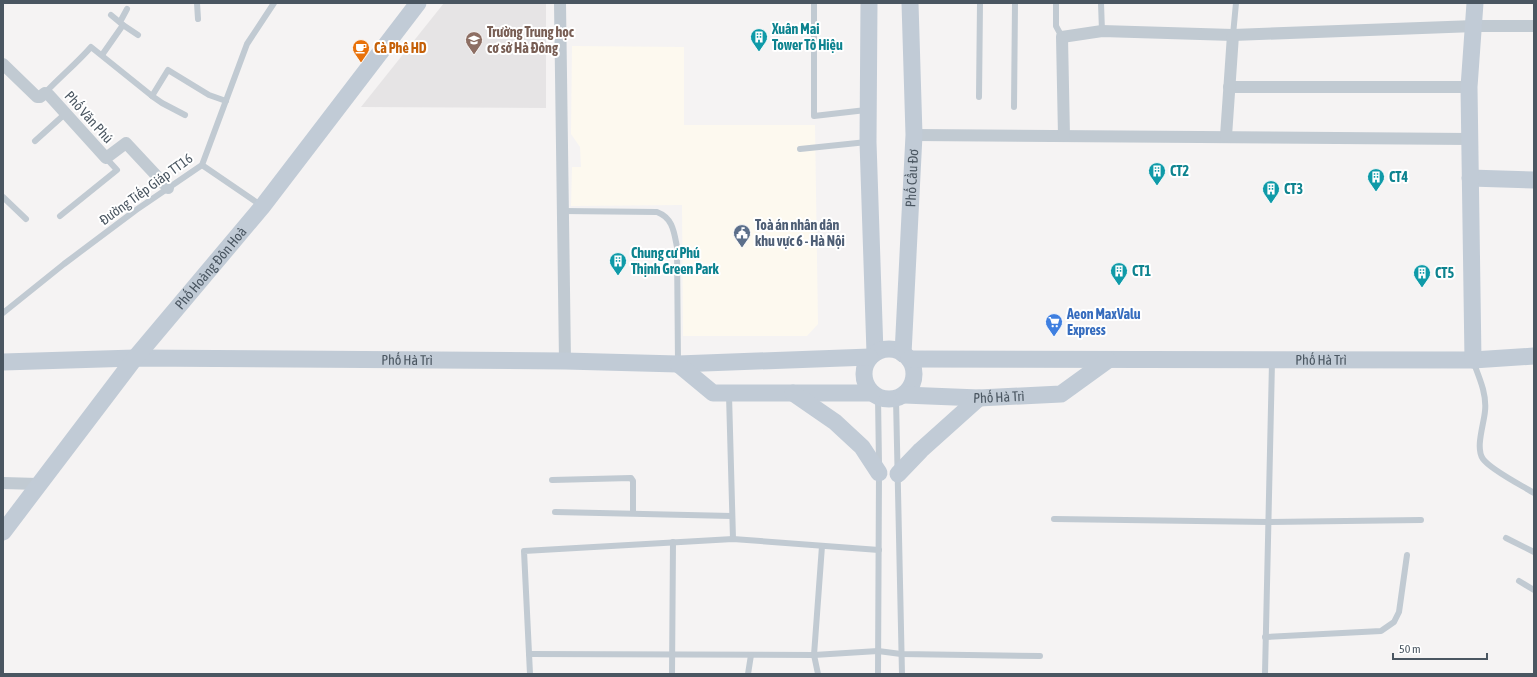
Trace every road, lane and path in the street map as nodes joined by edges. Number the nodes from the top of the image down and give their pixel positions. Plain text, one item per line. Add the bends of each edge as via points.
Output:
1 (197, 3) edge
2 (274, 3) edge
3 (418, 3) edge
4 (560, 3) edge
5 (814, 3) edge
6 (869, 3) edge
7 (910, 3) edge
8 (980, 3) edge
9 (1015, 3) edge
10 (1056, 3) edge
11 (1101, 3) edge
12 (1236, 3) edge
13 (1475, 3) edge
14 (127, 9) dead end
15 (111, 15) dead end
16 (198, 19) dead end
17 (122, 24) junction
18 (1475, 26) junction
19 (1534, 26) edge
20 (1102, 30) junction
21 (138, 35) dead end
22 (1234, 35) junction
23 (1062, 37) junction
24 (102, 55) junction
25 (3, 64) edge
26 (1229, 87) junction
27 (1469, 87) junction
28 (45, 93) junction
29 (152, 96) junction
30 (979, 97) dead end
31 (226, 101) junction
32 (1014, 107) dead end
33 (868, 110) junction
34 (66, 113) junction
35 (185, 115) dead end
36 (914, 135) junction
37 (1064, 136) junction
38 (1226, 136) junction
39 (1470, 139) junction
40 (35, 141) dead end
41 (868, 142) junction
42 (800, 149) dead end
43 (106, 158) junction
44 (202, 165) junction
45 (1470, 178) junction
46 (1534, 180) edge
47 (168, 188) junction
48 (3, 197) edge
49 (262, 207) junction
50 (563, 211) junction
51 (60, 216) dead end
52 (26, 219) dead end
53 (3, 313) edge
54 (872, 355) junction
55 (906, 356) junction
56 (1534, 356) edge
57 (135, 358) junction
58 (1108, 360) junction
59 (1272, 360) junction
60 (1473, 360) junction
61 (565, 361) junction
62 (3, 362) edge
63 (678, 364) junction
64 (729, 393) junction
65 (793, 393) junction
66 (875, 395) junction
67 (900, 397) junction
68 (979, 398) junction
69 (879, 473) junction
70 (898, 474) junction
71 (552, 480) dead end
72 (3, 483) edge
73 (38, 484) junction
74 (1534, 492) edge
75 (555, 512) dead end
76 (633, 513) junction
77 (732, 516) junction
78 (1054, 519) dead end
79 (1421, 520) dead end
80 (1268, 522) junction
81 (3, 532) edge
82 (1506, 538) dead end
83 (733, 539) junction
84 (673, 542) junction
85 (822, 546) junction
86 (879, 550) junction
87 (1534, 552) edge
88 (1407, 555) dead end
89 (1519, 581) dead end
90 (1534, 590) edge
91 (1265, 637) junction
92 (878, 651) junction
93 (529, 654) junction
94 (672, 654) junction
95 (902, 654) junction
96 (751, 655) junction
97 (814, 655) junction
98 (1040, 656) dead end
99 (530, 674) edge
100 (672, 674) edge
101 (748, 674) edge
102 (818, 674) edge
103 (878, 674) edge
104 (902, 674) edge
105 (1264, 674) edge

1 - 16 lane
2 - 31 lane, Đường Tiếp Giáp TT16 via 247,44
3 - 49 street, Phố Hoàng Đôn Hoà
4 - 50 street
5 - 33 lane via 814,116
6 - 33 street
7 - 36 street, Phố Cầu Đơ
8 - 30 lane
9 - 32 lane
10 - 23 lane via 1056,26
11 - 20 lane
12 - 22 lane
13 - 18 street
14 - 17 lane
15 - 17 lane
17 - 21 lane
17 - 24 lane
18 - 19 street
18 - 22 street
18 - 27 street
20 - 22 street
20 - 23 street
22 - 26 street
23 - 37 street
24 - 28 lane via 91,46
24 - 29 lane
25 - 28 street, Phố Văn Phú via 37,97
26 - 27 street
26 - 38 street
27 - 39 street
28 - 34 street, Phố Văn Phú
29 - 31 lane via 168,70 209,95
29 - 35 lane
31 - 44 lane, Đường Tiếp Giáp TT16
33 - 41 street
34 - 40 lane
34 - 43 street, Phố Văn Phú
36 - 37 street
36 - 55 street, Phố Cầu Đơ
37 - 38 street
38 - 39 street
39 - 45 street
41 - 42 lane
41 - 54 street
43 - 47 street, Phố Văn Phú via 126,143
43 - 51 lane via 117,170
44 - 47 lane, Đường Tiếp Giáp TT16
44 - 49 lane
45 - 46 street
45 - 60 street
47 - 53 lane, Đường Tiếp Giáp TT16 via 64,264
48 - 52 lane
49 - 57 street, Phố Hoàng Đôn Hoà
50 - 61 street
50 - 63 lane via 657,212 670,220 677,247
54 - 55 street via 890,349
54 - 63 street, Phố Hà Trì
54 - 66 street via 863,372 867,387
55 - 58 street, Phố Hà Trì
55 - 67 street via 912,365 913,381 910,389
56 - 60 street, Phố Hà Trì
57 - 61 street, Phố Hà Trì
57 - 62 street, Phố Hà Trì
57 - 73 street, Phố Hoàng Đôn Hoà
58 - 59 street, Phố Hà Trì
58 - 68 street, Phố Hà Trì via 1061,394
59 - 60 street, Phố Hà Trì
59 - 80 lane
60 - 74 lane via 1486,404 1480,438 1482,458 1492,468
61 - 63 street, Phố Hà Trì
63 - 64 street via 713,393
64 - 65 street
64 - 77 lane
65 - 66 street
65 - 69 street via 835,422 857,442
66 - 67 street via 887,400
66 - 69 lane
67 - 68 street, Phố Hà Trì
67 - 70 lane
68 - 70 street
69 - 86 lane
70 - 95 lane
71 - 76 lane via 631,478
72 - 73 street
73 - 81 street, Phố Hoàng Đôn Hoà
75 - 76 lane
76 - 77 lane
77 - 83 lane
78 - 80 lane
79 - 80 lane
80 - 91 lane
82 - 87 lane
83 - 84 lane
83 - 85 lane
84 - 93 lane via 524,551
84 - 94 lane
85 - 86 lane
85 - 97 lane
86 - 92 lane
88 - 91 lane via 1399,612 1394,622 1381,630
89 - 90 lane
91 - 105 lane
92 - 95 lane
92 - 97 lane
92 - 103 lane
93 - 94 lane
93 - 99 lane
94 - 96 lane
94 - 100 lane
95 - 98 lane
95 - 104 lane
96 - 97 lane
96 - 101 lane
97 - 102 lane

